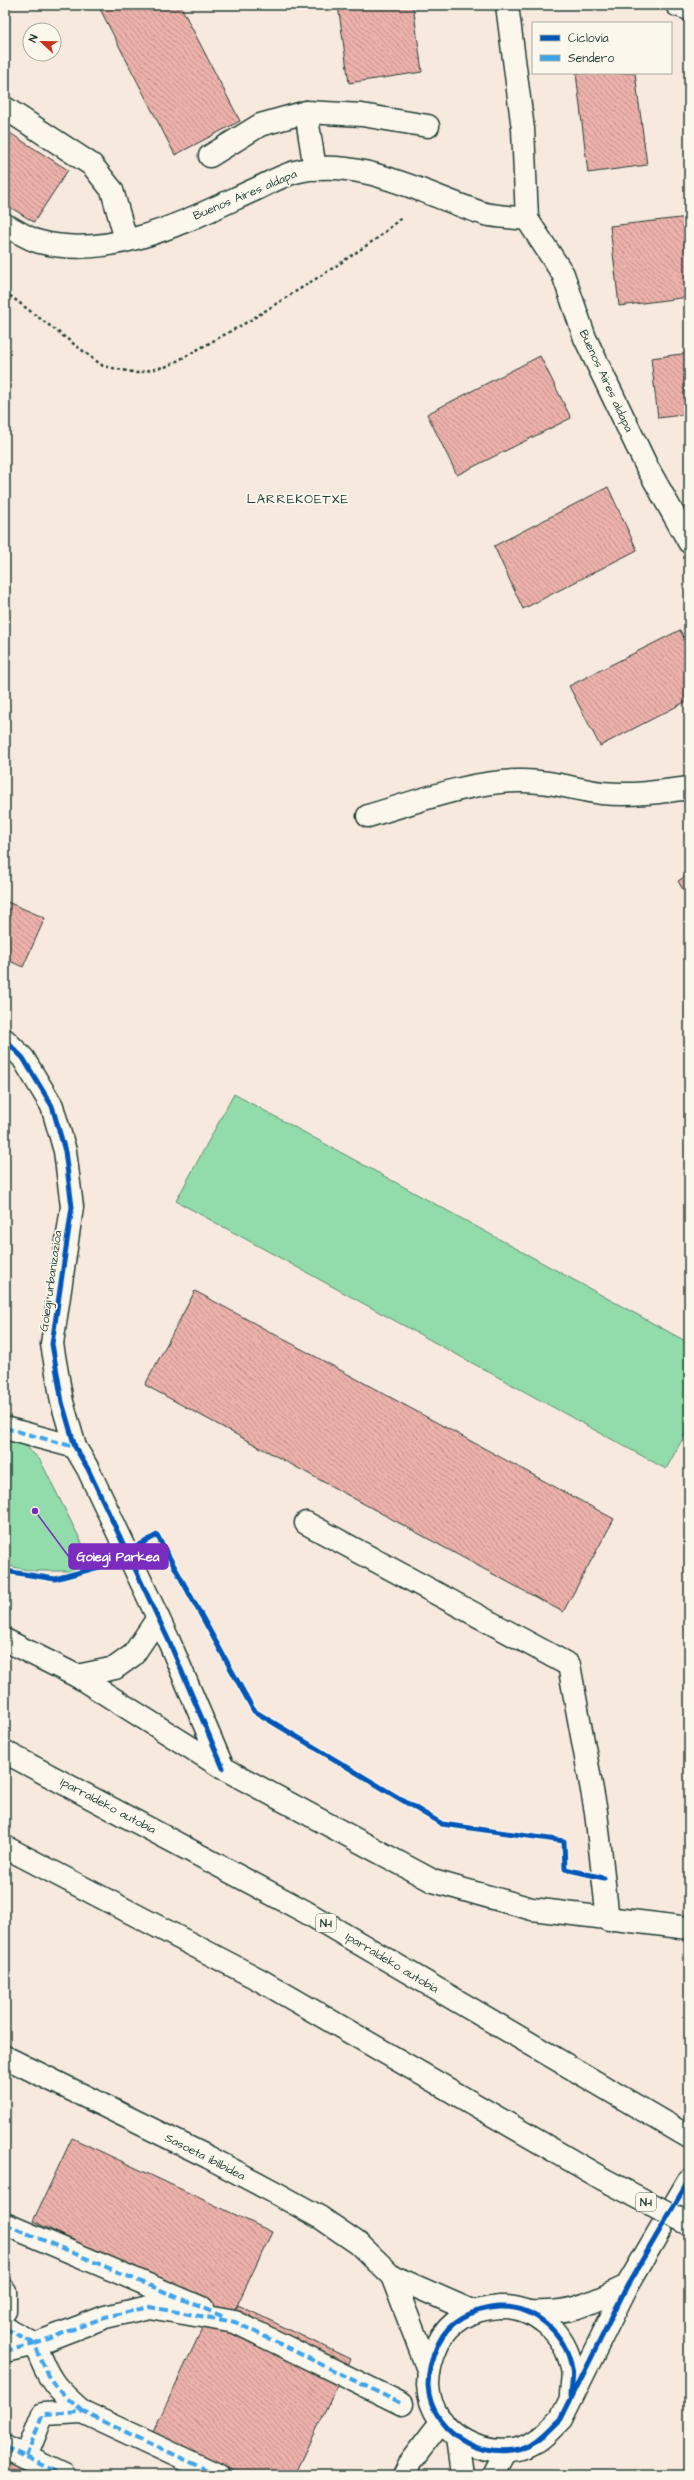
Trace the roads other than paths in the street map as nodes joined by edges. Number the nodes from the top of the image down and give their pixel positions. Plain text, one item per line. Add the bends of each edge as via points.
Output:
1 (507, 5) edge
2 (677, 5) edge
3 (689, 9) edge
4 (5, 108) edge
5 (306, 112) junction
6 (428, 126) dead end
7 (210, 156) dead end
8 (315, 169) junction
9 (527, 219) junction
10 (5, 225) edge
11 (126, 240) junction
12 (689, 542) edge
13 (689, 788) edge
14 (368, 816) dead end
15 (5, 1040) edge
16 (5, 1428) edge
17 (75, 1447) junction
18 (306, 1523) dead end
19 (158, 1618) junction
20 (5, 1640) edge
21 (77, 1676) junction
22 (5, 1752) edge
23 (223, 1768) junction
24 (5, 1847) edge
25 (608, 1920) junction
26 (689, 1928) edge
27 (5, 2057) edge
28 (689, 2137) edge
29 (689, 2180) edge
30 (5, 2224) edge
31 (689, 2224) edge
32 (392, 2276) junction
33 (627, 2286) junction
34 (5, 2292) edge
35 (5, 2311) edge
36 (474, 2312) junction
37 (529, 2312) junction
38 (235, 2322) junction
39 (5, 2328) edge
40 (35, 2344) junction
41 (5, 2351) edge
42 (429, 2372) junction
43 (570, 2396) junction
44 (402, 2404) dead end
45 (83, 2412) junction
46 (442, 2421) junction
47 (457, 2437) junction
48 (5, 2447) edge
49 (506, 2451) junction
50 (26, 2456) junction
51 (64, 2475) edge
52 (218, 2475) edge
53 (403, 2475) edge
54 (462, 2475) edge
55 (494, 2475) edge

1 - 9 main road via 523,129
2 - 3 main road
4 - 11 main road via 92,165 112,190
5 - 6 main road via 362,115
5 - 7 main road via 260,126
5 - 8 main road
8 - 9 main road, Buenos Aires aldapa via 334,167 376,176 424,190 486,214
8 - 11 main road, Buenos Aires aldapa via 296,172 163,230
9 - 12 main road, Buenos Aires aldapa via 563,274 585,338 647,468
10 - 11 main road, Buenos Aires aldapa via 47,243 76,246
13 - 14 main road via 635,795 601,793 557,783 518,780 470,787
15 - 17 main road, Goiegi urbanizazioa via 23,1058 52,1106 65,1151 72,1207 52,1344 62,1402
16 - 17 main road
17 - 19 main road, Goiegi urbanizazioa via 88,1469
18 - 25 main road via 569,1666 596,1812
19 - 21 main road via 133,1655 115,1668
19 - 23 main road, Goiegi urbanizazioa
20 - 21 main road
21 - 23 main road
22 - 28 main road, Iparraldeko autobia / N-I via 304,1911
23 - 25 main road via 433,1881 532,1909
24 - 31 main road, N-I, bridge via 260,1980 603,2179
25 - 26 main road
27 - 32 main road, Sasoeta ibilbidea via 208,2157 321,2218 359,2244
29 - 33 main road
30 - 38 main road
32 - 36 main road, Sasoeta ibilbidea
32 - 42 main road, Sasoeta ibilbidea
33 - 37 main road via 580,2308 553,2313
33 - 43 main road
34 - 35 main road
36 - 37 main road via 483,2308 511,2306
36 - 42 main road via 461,2317 442,2335 430,2360
37 - 43 main road via 553,2329 566,2348 572,2370
38 - 40 main road via 149,2307 106,2317
38 - 44 main road
39 - 40 main road
40 - 41 main road
40 - 45 main road via 56,2389
42 - 46 main road via 428,2386 433,2404
43 - 49 main road via 561,2419 549,2432 536,2442
45 - 50 main road via 43,2414
45 - 52 main road
46 - 47 main road
46 - 53 main road
47 - 49 main road via 473,2446
47 - 54 main road
48 - 50 main road
49 - 55 main road
50 - 51 main road

